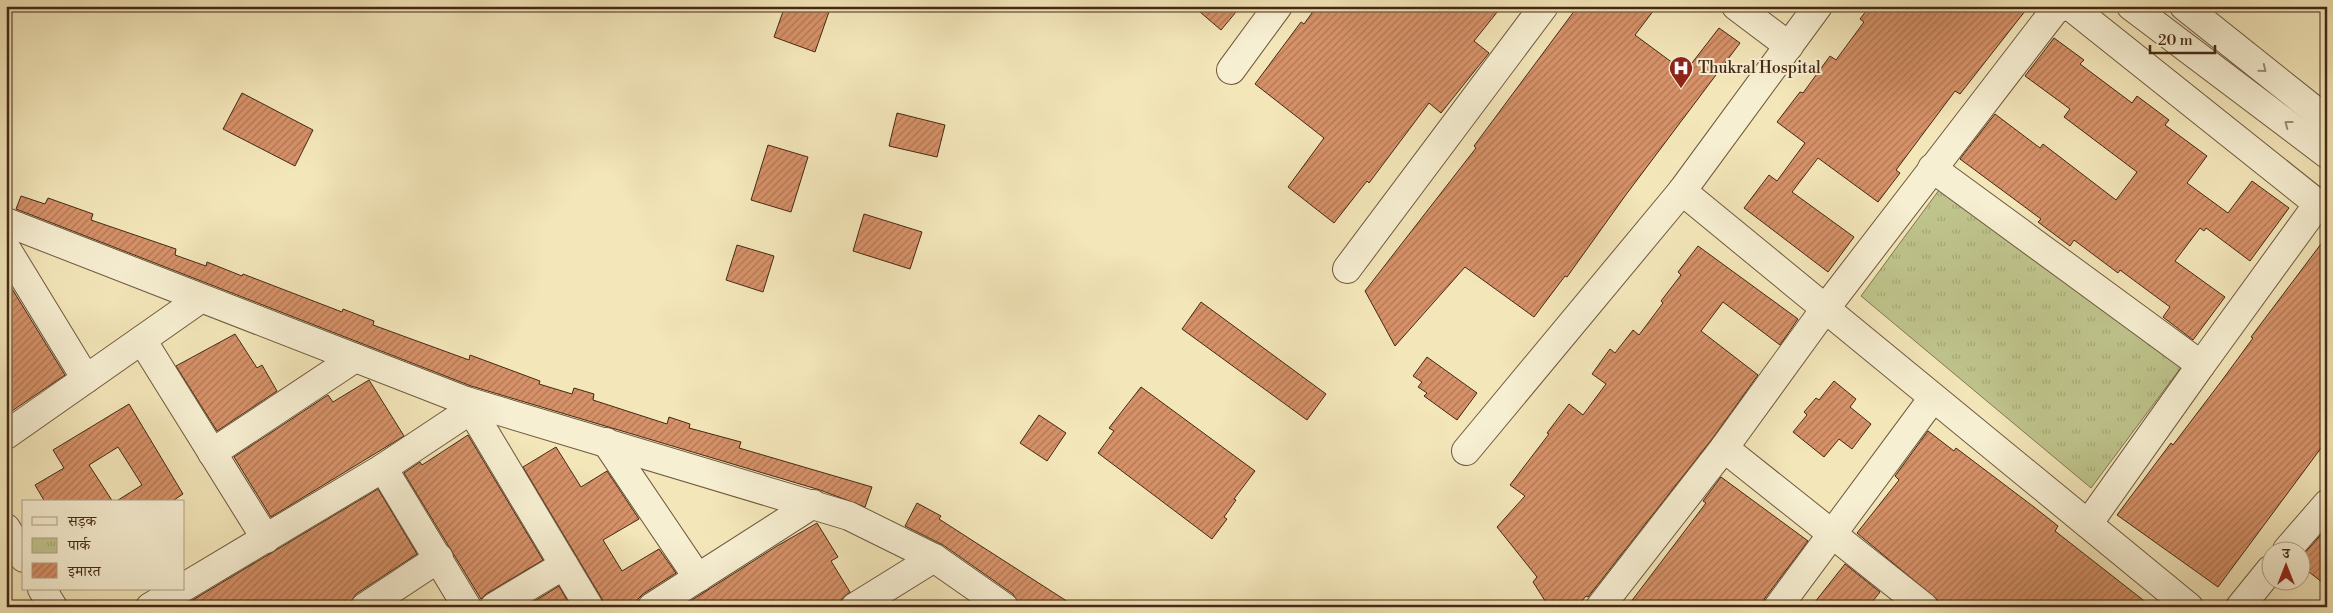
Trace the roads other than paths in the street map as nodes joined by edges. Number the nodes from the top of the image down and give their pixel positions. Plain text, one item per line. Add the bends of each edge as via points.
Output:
1 (1278, 6) edge
2 (1544, 6) edge
3 (1736, 6) edge
4 (1818, 6) edge
5 (2064, 6) edge
6 (2070, 6) edge
7 (2131, 6) edge
8 (2184, 6) edge
9 (1789, 46) junction
10 (1231, 70) dead end
11 (2327, 120) edge
12 (2327, 154) edge
13 (1932, 168) junction
14 (1682, 191) junction
15 (2322, 207) edge
16 (6, 222) edge
17 (6, 248) edge
18 (1347, 269) dead end
19 (200, 298) junction
20 (1825, 308) junction
21 (142, 340) junction
22 (354, 358) junction
23 (2201, 365) junction
24 (86, 379) junction
25 (1933, 398) junction
26 (469, 405) junction
27 (6, 435) edge
28 (606, 442) junction
29 (1724, 448) junction
30 (1466, 452) dead end
31 (212, 453) junction
32 (383, 468) junction
33 (813, 504) junction
34 (2327, 504) edge
35 (2088, 524) junction
36 (6, 528) edge
37 (1834, 534) junction
38 (266, 539) junction
39 (2296, 540) edge
40 (22, 555) edge
41 (439, 558) junction
42 (934, 558) junction
43 (564, 565) junction
44 (698, 578) junction
45 (2260, 582) edge
46 (185, 586) edge
47 (43, 590) edge
48 (178, 590) edge
49 (53, 607) edge
50 (150, 607) edge
51 (365, 607) edge
52 (467, 607) edge
53 (494, 607) edge
54 (589, 607) edge
55 (652, 607) edge
56 (854, 607) edge
57 (1004, 607) edge
58 (1600, 607) edge
59 (1778, 607) edge
60 (1924, 607) edge
61 (2189, 607) edge
62 (2240, 607) edge

1 - 10 street
2 - 18 street
3 - 9 street
4 - 9 street
5 - 13 street via 2056,10
6 - 15 street
12 -> 7 street
8 -> 11 street
9 - 14 street
13 - 20 street
13 - 23 street
14 - 20 street
14 - 30 street
15 - 23 street
16 - 19 street
17 - 24 street
19 - 21 street
19 - 22 street
20 - 25 street
20 - 29 street
21 - 24 street
21 - 31 street
22 - 26 street
22 - 31 street
23 - 35 street
24 - 27 street
25 - 35 street
25 - 37 street
26 - 28 street
26 - 32 street
26 - 43 street
28 - 33 street
28 - 44 street
29 - 37 street
29 - 58 street
31 - 38 street
32 - 38 street
32 - 41 street
33 - 42 street via 849,516
33 - 44 street
34 - 39 street
35 - 61 street
36 - 40 street
37 - 59 street
37 - 60 street
38 - 46 street
41 - 51 street
41 - 52 street
42 - 56 street
42 - 57 street
43 - 53 street
43 - 54 street
44 - 55 street
45 - 62 street
47 - 49 street
48 - 50 street

